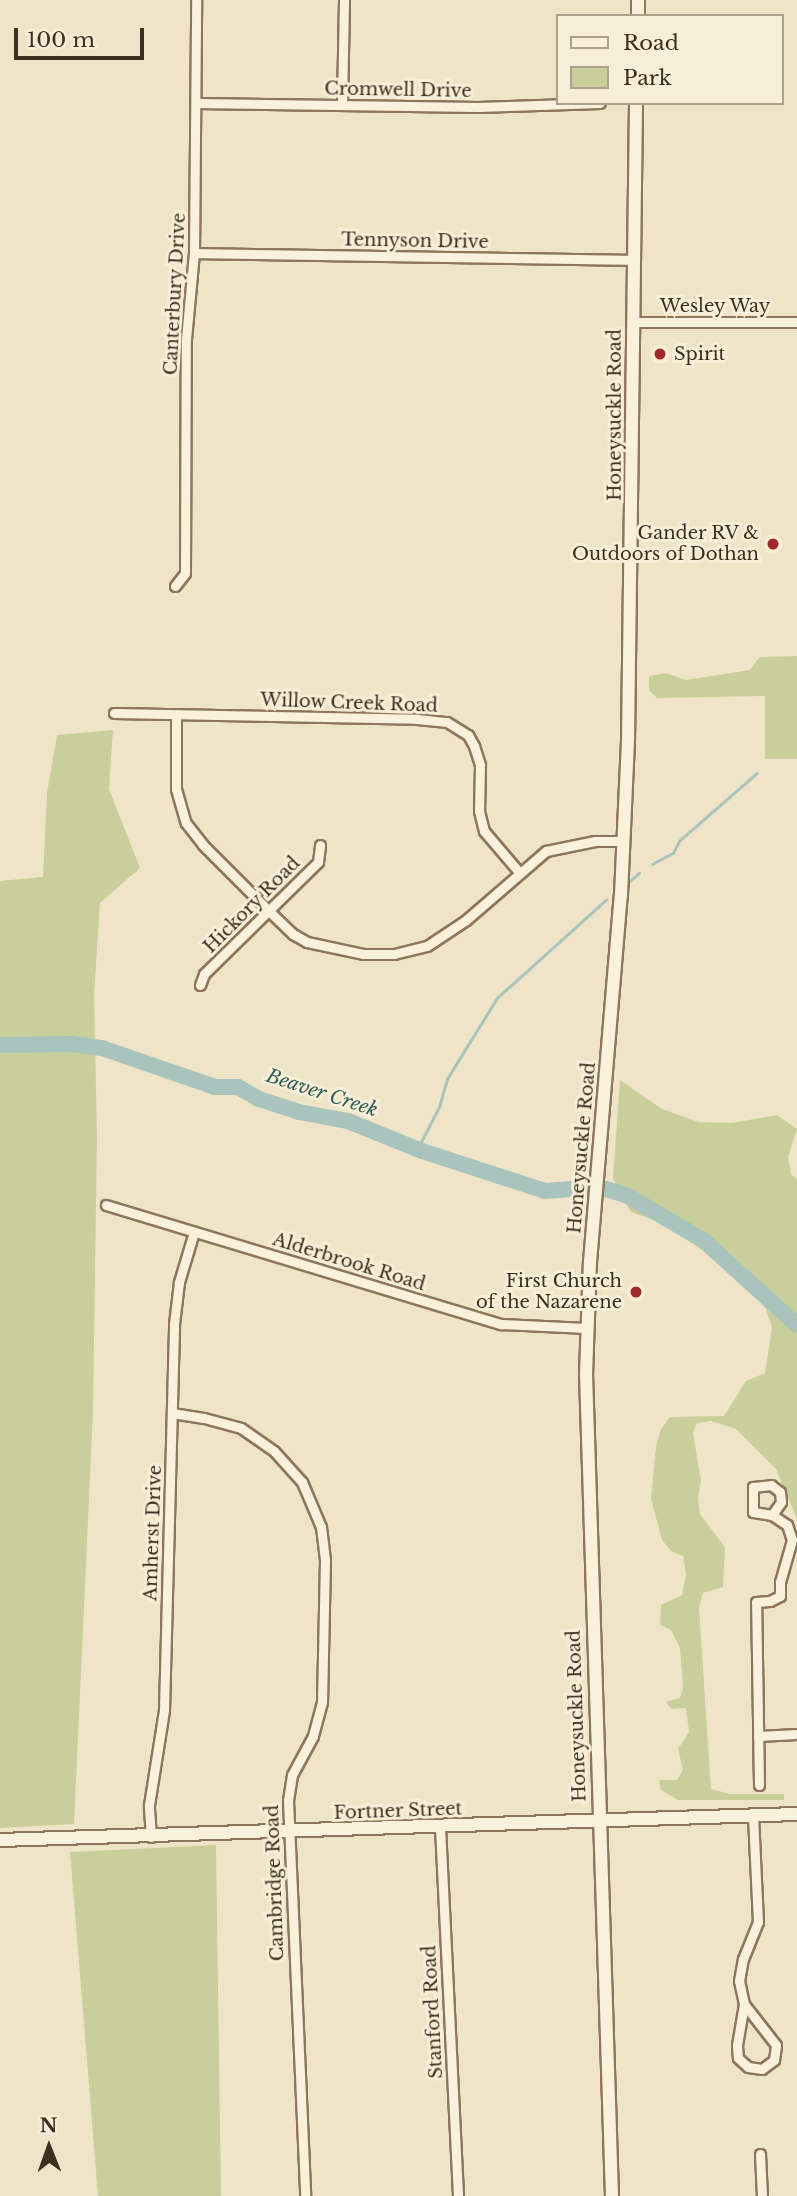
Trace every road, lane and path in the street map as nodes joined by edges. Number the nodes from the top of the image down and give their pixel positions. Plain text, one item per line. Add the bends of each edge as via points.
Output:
1 (196, 0) edge
2 (344, 0) edge
3 (196, 103) junction
4 (556, 104) edge
5 (636, 105) edge
6 (342, 106) junction
7 (194, 253) junction
8 (635, 260) junction
9 (634, 322) junction
10 (797, 322) edge
11 (175, 586) dead end
12 (114, 713) dead end
13 (176, 715) junction
14 (624, 841) junction
15 (320, 845) dead end
16 (519, 872) junction
17 (269, 911) junction
18 (200, 985) dead end
19 (106, 1205) dead end
20 (194, 1232) junction
21 (587, 1328) junction
22 (172, 1413) junction
23 (772, 1516) dead end
24 (797, 1734) edge
25 (758, 1736) junction
26 (759, 1785) dead end
27 (797, 1814) edge
28 (753, 1815) junction
29 (598, 1821) junction
30 (440, 1826) junction
31 (288, 1832) junction
32 (151, 1837) junction
33 (0, 1840) edge
34 (744, 2004) junction
35 (760, 2154) dead end
36 (305, 2196) edge
37 (458, 2196) edge
38 (612, 2196) edge
39 (762, 2196) edge

1 - 3 street, Canterbury Drive
2 - 6 street
3 - 6 street, Cromwell Drive
3 - 7 street, Canterbury Drive
4 - 6 street, Cromwell Drive
5 - 8 main road, Honeysuckle Road
7 - 8 street, Tennyson Drive
7 - 11 street, Canterbury Drive via 186,328 185,573
8 - 9 main road, Honeysuckle Road
9 - 10 street, Wesley Way
9 - 14 main road, Honeysuckle Road
12 - 13 street, Willow Creek Road
13 - 16 street, Willow Creek Road via 447,722 468,735 474,746 480,765 479,811 484,831
13 - 17 street via 176,789 181,812 203,845
14 - 16 street via 557,847
14 - 21 main road, Honeysuckle Road
15 - 17 street, Hickory Road via 318,862
16 - 17 street via 446,935 403,952 363,954 307,942
17 - 18 street, Hickory Road via 204,974
19 - 20 street, Alderbrook Road
20 - 21 street, Alderbrook Road via 501,1324
20 - 22 street, Amherst Drive via 176,1303
21 - 29 main road, Honeysuckle Road
22 - 31 street, Cambridge Road via 226,1423 257,1438 290,1466 317,1511 325,1560 321,1702 313,1736 292,1775
22 - 32 street, Amherst Drive via 163,1710 149,1805
23 - 25 street via 787,1525 792,1540 780,1596 756,1601
24 - 25 street
25 - 26 street
27 - 28 main road, Fortner Street
28 - 29 main road, Fortner Street
28 - 34 street via 758,1922 741,1972
29 - 30 main road, Fortner Street
29 - 38 main road, Honeysuckle Road
30 - 31 main road, Fortner Street
30 - 37 street, Stanford Road
31 - 32 main road, Fortner Street
31 - 36 street, Cambridge Road
32 - 33 main road, Fortner Street
34 - 34 street via 738,2058 748,2067 762,2069 774,2060 776,2045
35 - 39 street

